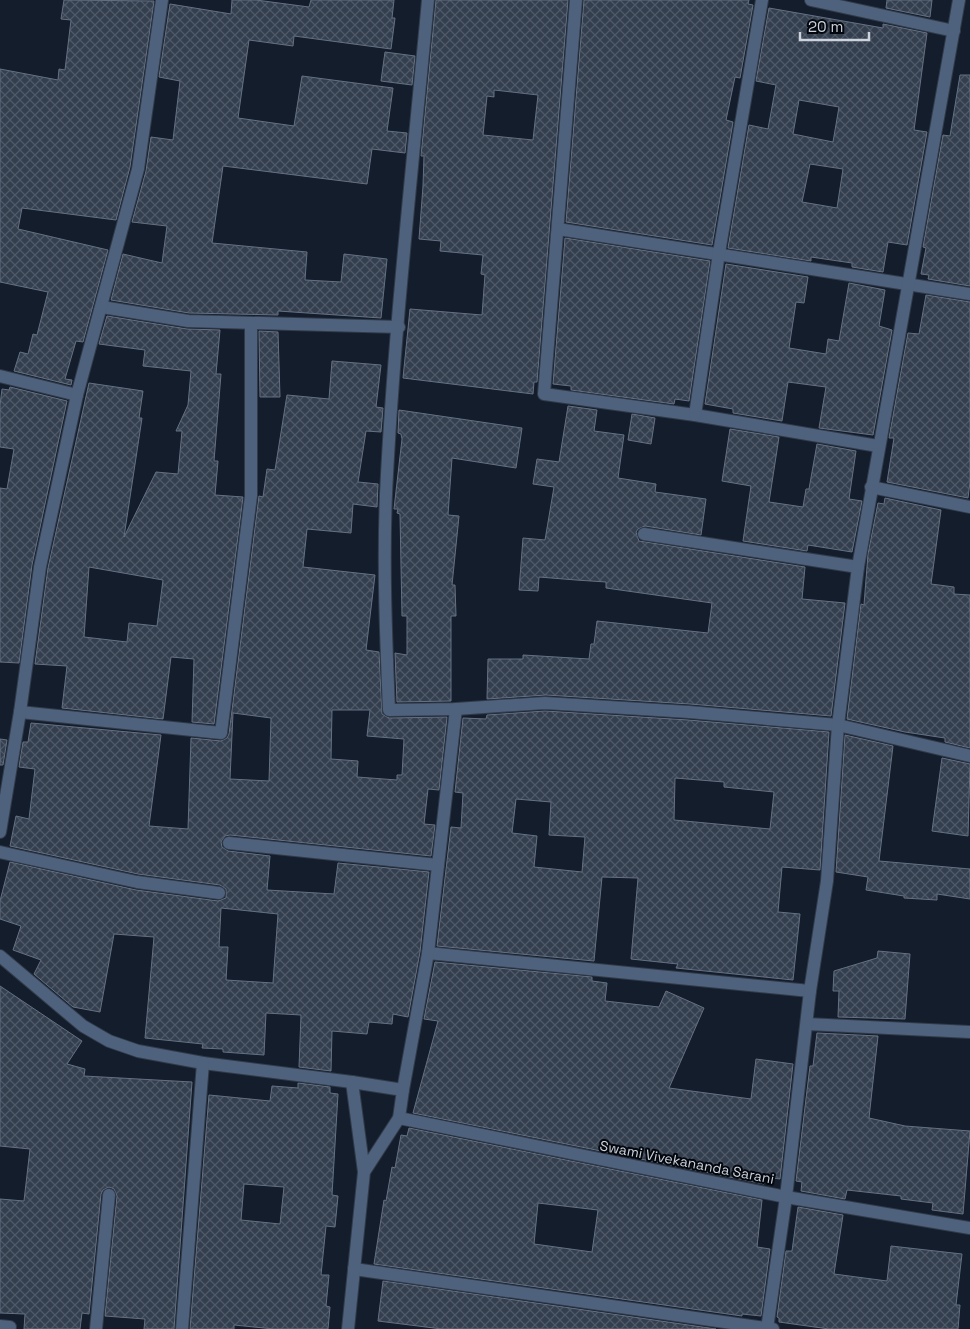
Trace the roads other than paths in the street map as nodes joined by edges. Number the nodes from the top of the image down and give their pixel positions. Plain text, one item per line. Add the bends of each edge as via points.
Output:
1 (162, 0) edge
2 (428, 0) edge
3 (576, 0) edge
4 (762, 0) edge
5 (811, 0) edge
6 (959, 0) edge
7 (954, 30) junction
8 (558, 229) junction
9 (719, 253) junction
10 (908, 282) junction
11 (970, 294) edge
12 (102, 307) junction
13 (251, 323) junction
14 (398, 327) junction
15 (0, 376) edge
16 (77, 395) junction
17 (695, 415) junction
18 (878, 446) junction
19 (871, 488) junction
20 (970, 508) edge
21 (644, 534) dead end
22 (858, 567) junction
23 (456, 709) junction
24 (20, 712) junction
25 (838, 725) junction
26 (970, 756) edge
27 (0, 832) edge
28 (230, 843) dead end
29 (0, 852) edge
30 (438, 865) junction
31 (219, 893) dead end
32 (428, 953) junction
33 (0, 956) edge
34 (810, 991) junction
35 (807, 1024) junction
36 (970, 1032) edge
37 (203, 1063) junction
38 (352, 1082) junction
39 (403, 1090) junction
40 (399, 1118) junction
41 (364, 1172) junction
42 (109, 1195) dead end
43 (786, 1197) junction
44 (970, 1228) edge
45 (354, 1269) junction
46 (96, 1329) edge
47 (182, 1329) edge
48 (348, 1329) edge
49 (769, 1329) edge

1 - 12 street via 138,169
2 - 14 street
3 - 8 street
4 - 9 street
5 - 7 street
6 - 7 street
7 - 10 street
8 - 9 street
8 - 17 street via 544,394
9 - 10 street
9 - 17 street
10 - 11 street
10 - 18 street
12 - 13 street via 188,321
12 - 16 street
13 - 14 street
13 - 24 street via 251,496 221,734
14 - 23 street via 386,495 388,710
15 - 16 street
16 - 24 street via 40,567
17 - 18 street
18 - 19 street
19 - 20 street
19 - 22 street
21 - 22 street
22 - 25 street
23 - 25 street via 545,703
23 - 30 street
24 - 27 street
25 - 26 street
25 - 34 street via 827,881
28 - 30 street
29 - 31 street via 137,882
30 - 32 street
32 - 34 street
32 - 39 street
33 - 37 street via 83,1026 109,1041 138,1051
34 - 35 street
35 - 36 street
35 - 43 street
37 - 38 street
37 - 47 street
38 - 39 street
38 - 41 street
39 - 40 street
40 - 41 street
40 - 43 street, Swami Vivekananda Sarani
41 - 45 street
42 - 46 street
43 - 44 street, Swami Vivekananda Sarani
43 - 49 street
45 - 48 street
45 - 49 street

